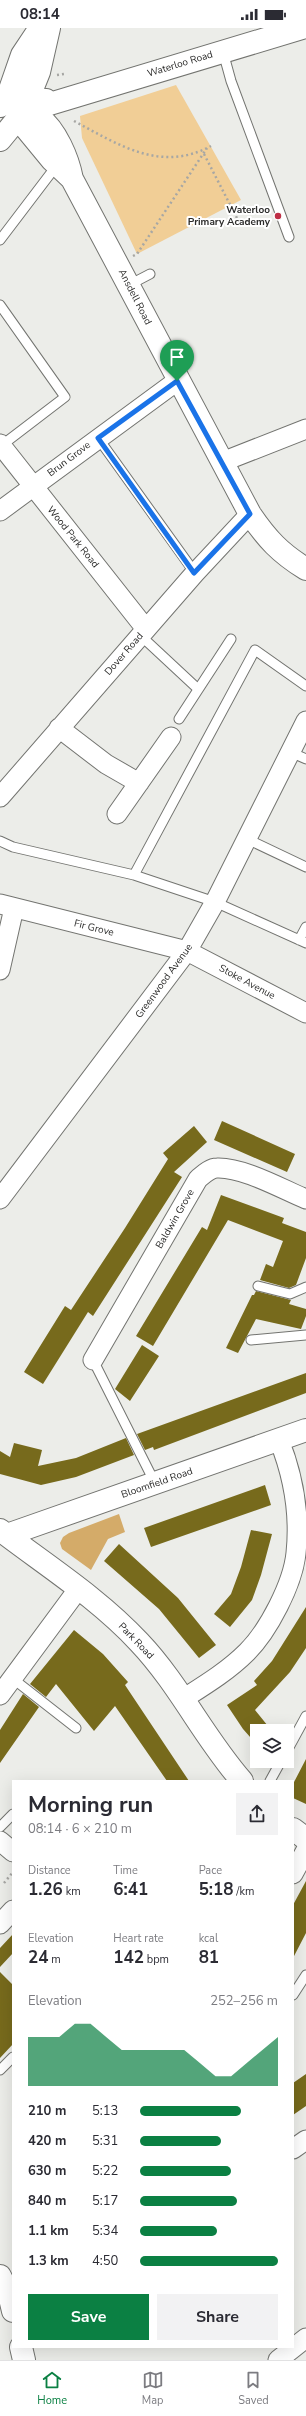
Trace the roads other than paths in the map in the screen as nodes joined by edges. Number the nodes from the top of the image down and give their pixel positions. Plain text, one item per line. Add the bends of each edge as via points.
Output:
1 (40, 28) edge
2 (49, 28) edge
3 (302, 28) edge
4 (223, 52) junction
5 (12, 102) edge
6 (0, 140) edge
7 (65, 172) junction
8 (1, 235) edge
9 (289, 237) dead end
10 (150, 274) dead end
11 (129, 285) junction
12 (1, 308) edge
13 (177, 381) junction
14 (306, 429) edge
15 (98, 438) junction
16 (1, 445) edge
17 (222, 462) junction
18 (32, 486) junction
19 (0, 511) edge
20 (250, 514) junction
21 (306, 569) edge
22 (194, 573) junction
23 (143, 632) junction
24 (231, 639) dead end
25 (306, 686) edge
26 (198, 689) junction
27 (179, 719) dead end
28 (306, 721) edge
29 (59, 728) junction
30 (171, 737) dead end
31 (298, 756) edge
32 (139, 783) junction
33 (0, 797) edge
34 (117, 814) dead end
35 (247, 839) junction
36 (0, 841) edge
37 (306, 867) edge
38 (134, 875) junction
39 (215, 902) junction
40 (7, 906) edge
41 (306, 927) edge
42 (303, 942) edge
43 (187, 951) junction
44 (0, 970) edge
45 (306, 1013) edge
46 (0, 1199) edge
47 (306, 1199) edge
48 (258, 1286) dead end
49 (306, 1287) edge
50 (306, 1334) edge
51 (251, 1340) dead end
52 (93, 1360) joint
53 (306, 1430) edge
54 (279, 1440) junction
55 (155, 1483) junction
56 (4, 1532) edge
57 (79, 1588) junction
58 (12, 1678) junction
59 (0, 1695) edge
60 (183, 1699) junction
61 (306, 1716) edge
62 (76, 1728) dead end
63 (294, 1737) edge
64 (277, 1768) edge
65 (241, 1780) edge
66 (271, 1780) edge
67 (12, 1815) edge
68 (0, 1827) edge
69 (294, 1830) edge
70 (306, 1839) edge
71 (0, 1841) edge
72 (306, 1850) edge
73 (12, 1851) edge
74 (294, 1872) edge
75 (12, 1911) edge
76 (0, 1924) edge
77 (306, 1974) edge
78 (294, 1992) edge
79 (12, 2058) edge
80 (0, 2070) edge
81 (306, 2140) edge
82 (294, 2148) edge
83 (306, 2338) edge
84 (294, 2347) edge
85 (21, 2348) edge
86 (293, 2348) edge
87 (24, 2360) edge
88 (278, 2360) edge

1 - 5 main road via 22,55
2 - 5 main road via 40,72
3 - 4 main road, Waterloo Road
4 - 5 main road, Waterloo Road via 57,100
4 - 9 lane via 231,81
5 - 6 main road
5 - 7 main road, Ansdell Road via 24,126
7 - 8 lane
7 - 11 main road, Ansdell Road
10 - 11 lane
11 - 13 main road, Ansdell Road
12 - 16 lane via 65,397
13 - 15 street, Brun Grove
13 - 17 main road, Ansdell Road
14 - 17 street
15 - 18 street, Brun Grove
15 - 22 lane
16 - 18 street, Wood Park Road
17 - 20 main road, Ansdell Road
18 - 19 street, Brun Grove
18 - 23 street, Wood Park Road
20 - 21 main road, Ansdell Road via 274,547
20 - 22 street, Dover Road
22 - 23 street, Dover Road
23 - 26 lane
23 - 29 street, Dover Road
24 - 26 lane
25 - 38 lane via 255,650
26 - 27 lane
28 - 31 street, Greenwood Avenue
29 - 32 street via 106,764
29 - 33 street, Dover Road
30 - 32 street
31 - 35 street, Greenwood Avenue
32 - 34 street
35 - 37 lane
35 - 39 street, Greenwood Avenue
36 - 38 lane via 13,847
38 - 39 lane
39 - 42 lane
39 - 43 street, Greenwood Avenue
40 - 43 street, Fir Grove
40 - 44 street
41 - 42 lane
43 - 45 street, Stoke Avenue
43 - 46 street, Greenwood Avenue
47 - 52 street, Baldwin Grove via 241,1172 216,1168 198,1178
48 - 49 lane via 290,1294
50 - 51 lane
52 - 55 lane
53 - 54 main road, Bloomfield Road
54 - 55 main road, Bloomfield Road
54 - 60 street via 288,1463 296,1533 295,1558 286,1585 267,1627 247,1652 224,1672
55 - 56 main road, Bloomfield Road
56 - 57 main road, Park Road
57 - 58 street
57 - 60 main road, Park Road via 139,1641
58 - 59 street
58 - 62 lane
60 - 65 main road, Park Road via 216,1750
61 - 63 lane
64 - 66 lane
67 - 68 lane
69 - 70 main road
71 - 73 street
72 - 74 street
75 - 76 street
77 - 78 lane
79 - 80 lane
81 - 82 street
83 - 84 street
85 - 87 main road
86 - 88 street

